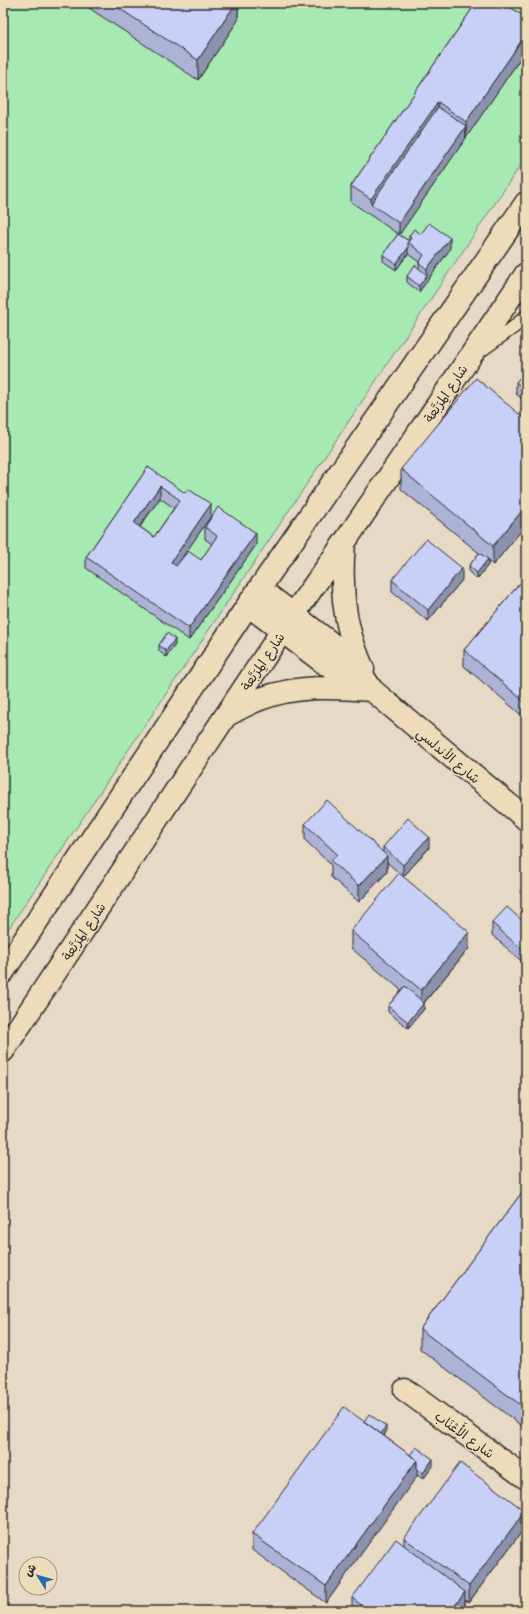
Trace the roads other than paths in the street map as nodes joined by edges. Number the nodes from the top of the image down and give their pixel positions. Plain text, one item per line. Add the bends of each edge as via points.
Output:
1 (526, 203) edge
2 (526, 274) edge
3 (526, 316) edge
4 (468, 359) junction
5 (344, 543) junction
6 (254, 597) junction
7 (288, 622) junction
8 (372, 690) junction
9 (226, 715) junction
10 (526, 819) edge
11 (3, 972) edge
12 (3, 1051) edge
13 (405, 1390) dead end
14 (526, 1478) edge

1 - 6 street
2 - 4 street, شارع المِرَبَّعة
3 - 4 lane
4 - 5 street, شارع المِرَبَّعة
5 - 7 street, شارع المِرَبَّعة
5 - 8 street via 342,582 347,619 357,657
6 - 7 street, شارع الأندلسي
6 - 11 street
7 - 8 street, شارع الأندلسي via 350,660
7 - 9 street, شارع المِرَبَّعة
8 - 9 street via 335,687 297,689 260,699
8 - 10 street, شارع الأندلسي
9 - 12 street, شارع المِرَبَّعة
13 - 14 street, شارع الأَعْنَاب

